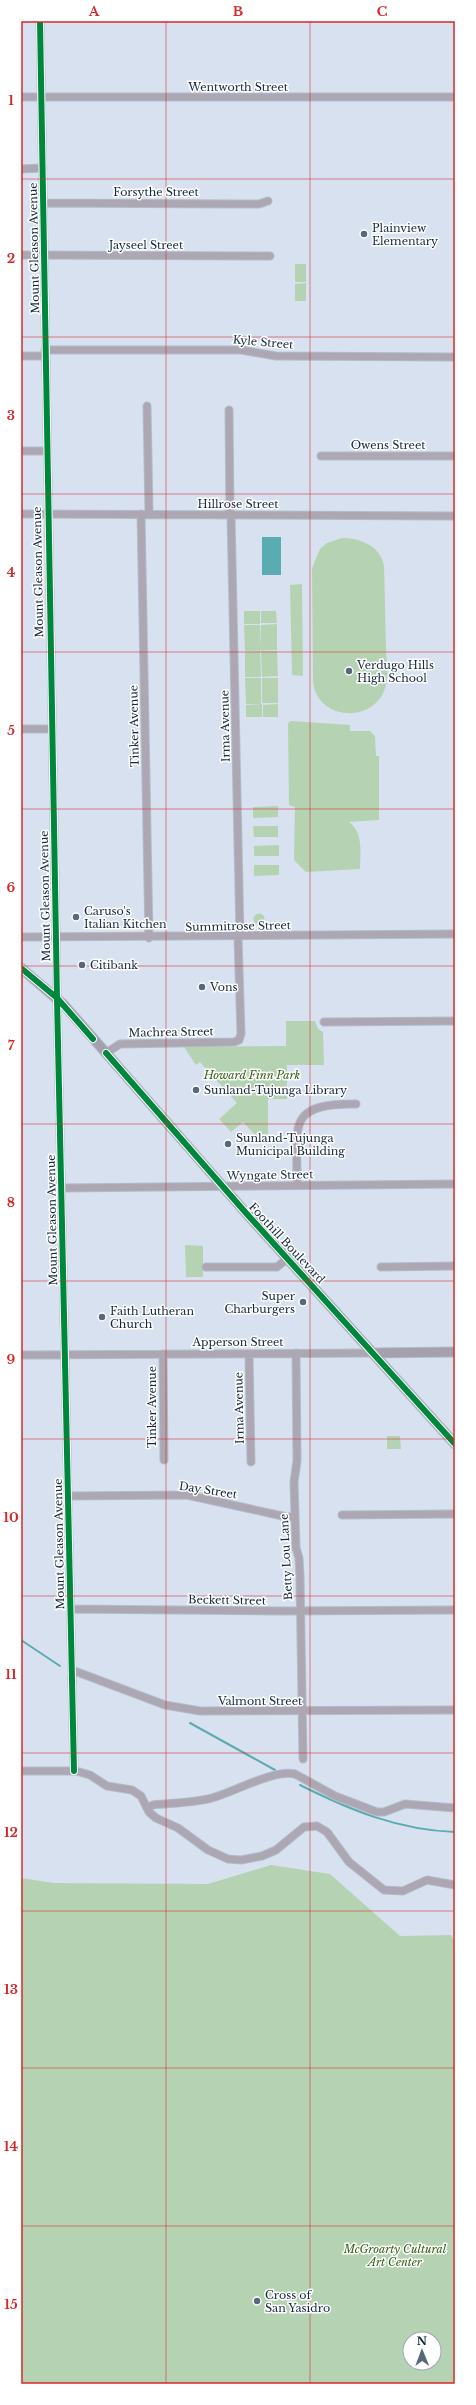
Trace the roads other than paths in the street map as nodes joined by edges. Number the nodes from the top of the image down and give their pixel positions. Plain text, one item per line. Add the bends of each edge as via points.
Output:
1 (40, 21) edge
2 (21, 97) edge
3 (42, 97) junction
4 (455, 97) edge
5 (44, 168) junction
6 (21, 169) edge
7 (268, 201) dead end
8 (44, 203) junction
9 (21, 255) edge
10 (44, 255) junction
11 (270, 256) dead end
12 (45, 353) junction
13 (21, 356) edge
14 (455, 357) edge
15 (147, 406) dead end
16 (229, 410) dead end
17 (21, 451) edge
18 (47, 451) junction
19 (321, 456) dead end
20 (455, 456) edge
21 (21, 514) edge
22 (47, 514) junction
23 (141, 514) junction
24 (149, 514) junction
25 (230, 515) junction
26 (455, 516) edge
27 (21, 729) edge
28 (51, 729) junction
29 (455, 934) edge
30 (239, 936) junction
31 (22, 937) edge
32 (149, 938) junction
33 (56, 939) junction
34 (21, 968) edge
35 (57, 998) junction
36 (455, 1021) edge
37 (324, 1022) dead end
38 (239, 1040) joint
39 (106, 1053) junction
40 (356, 1104) dead end
41 (455, 1184) edge
42 (297, 1185) junction
43 (223, 1186) junction
44 (61, 1188) junction
45 (288, 1258) junction
46 (455, 1266) edge
47 (381, 1267) dead end
48 (206, 1268) dead end
49 (455, 1352) edge
50 (65, 1353) junction
51 (296, 1353) junction
52 (373, 1353) junction
53 (163, 1354) junction
54 (249, 1354) junction
55 (21, 1355) edge
56 (455, 1444) edge
57 (164, 1460) dead end
58 (251, 1462) dead end
59 (68, 1496) junction
60 (455, 1514) edge
61 (342, 1515) dead end
62 (295, 1517) junction
63 (70, 1609) junction
64 (455, 1610) edge
65 (300, 1612) junction
66 (72, 1670) junction
67 (455, 1710) edge
68 (302, 1712) junction
69 (303, 1759) dead end
70 (21, 1771) edge
71 (74, 1771) junction
72 (147, 1808) junction
73 (455, 1808) edge
74 (455, 1884) edge

1 - 3 street, Mount Gleason Avenue
2 - 3 street, Wentworth Street
3 - 4 street, Wentworth Street
3 - 5 street, Mount Gleason Avenue
5 - 6 street
5 - 8 street, Mount Gleason Avenue
7 - 8 street, Forsythe Street via 259,204
8 - 10 street, Mount Gleason Avenue
9 - 10 street, Jayseel Street
10 - 11 street, Jayseel Street
10 - 12 street, Mount Gleason Avenue
12 - 13 street, Kyle Street
12 - 14 street, Kyle Street via 241,350 276,356
12 - 18 street, Mount Gleason Avenue
15 - 24 street
16 - 25 street, Irma Avenue
17 - 18 street
18 - 22 street, Mount Gleason Avenue
19 - 20 street, Owens Street
21 - 22 street, Hillrose Street
22 - 23 street, Hillrose Street
22 - 28 street, Mount Gleason Avenue
23 - 24 street, Hillrose Street
23 - 32 street, Tinker Avenue
24 - 25 street, Hillrose Street
25 - 26 street, Hillrose Street
25 - 30 street, Irma Avenue
27 - 28 street
28 - 33 street, Mount Gleason Avenue
29 - 30 street, Summitrose Street
30 - 32 street, Summitrose Street
30 - 38 street, Irma Avenue
31 - 33 street, Summitrose Street
32 - 33 street, Summitrose Street
33 - 35 street, Mount Gleason Avenue
34 - 35 main road, Foothill Boulevard
35 - 39 main road, Foothill Boulevard
35 - 44 street, Mount Gleason Avenue
36 - 37 street
38 - 39 street, Machrea Street via 120,1044
39 - 43 main road, Foothill Boulevard
40 - 42 street via 326,1104 312,1108 302,1118 297,1134
41 - 42 street, Wyngate Street
42 - 43 street, Wyngate Street
43 - 44 street, Wyngate Street
43 - 45 main road, Foothill Boulevard
44 - 50 street, Mount Gleason Avenue
45 - 48 street via 277,1267
45 - 52 main road, Foothill Boulevard
46 - 47 street
49 - 52 main road, Apperson Street
50 - 53 street, Apperson Street
50 - 55 street, Apperson Street
50 - 59 street, Mount Gleason Avenue
51 - 52 street, Apperson Street
51 - 54 street, Apperson Street
51 - 62 street, Betty Lou Lane
52 - 56 main road, Foothill Boulevard
53 - 54 street, Apperson Street
53 - 57 street, Tinker Avenue
54 - 58 street, Irma Avenue
59 - 62 street, Day Street via 187,1495
59 - 63 street, Mount Gleason Avenue
60 - 61 street
62 - 65 street, Betty Lou Lane
63 - 65 street, Beckett Street
63 - 66 street, Mount Gleason Avenue
64 - 65 street, Beckett Street
65 - 68 street, Betty Lou Lane
66 - 68 street, Valmont Street via 139,1697 178,1708 209,1712
66 - 71 street, Mount Gleason Avenue
67 - 68 street, Valmont Street
68 - 69 street, Betty Lou Lane
70 - 71 street
71 - 72 street via 90,1775 110,1787 132,1790 140,1796
72 - 73 street via 153,1805 212,1798 288,1773 295,1774 335,1796 377,1812 405,1804
72 - 74 street via 159,1820 178,1828 208,1850 228,1858 242,1860 262,1856 276,1850 304,1827 317,1826 327,1832 349,1862 384,1890 403,1891 427,1880

